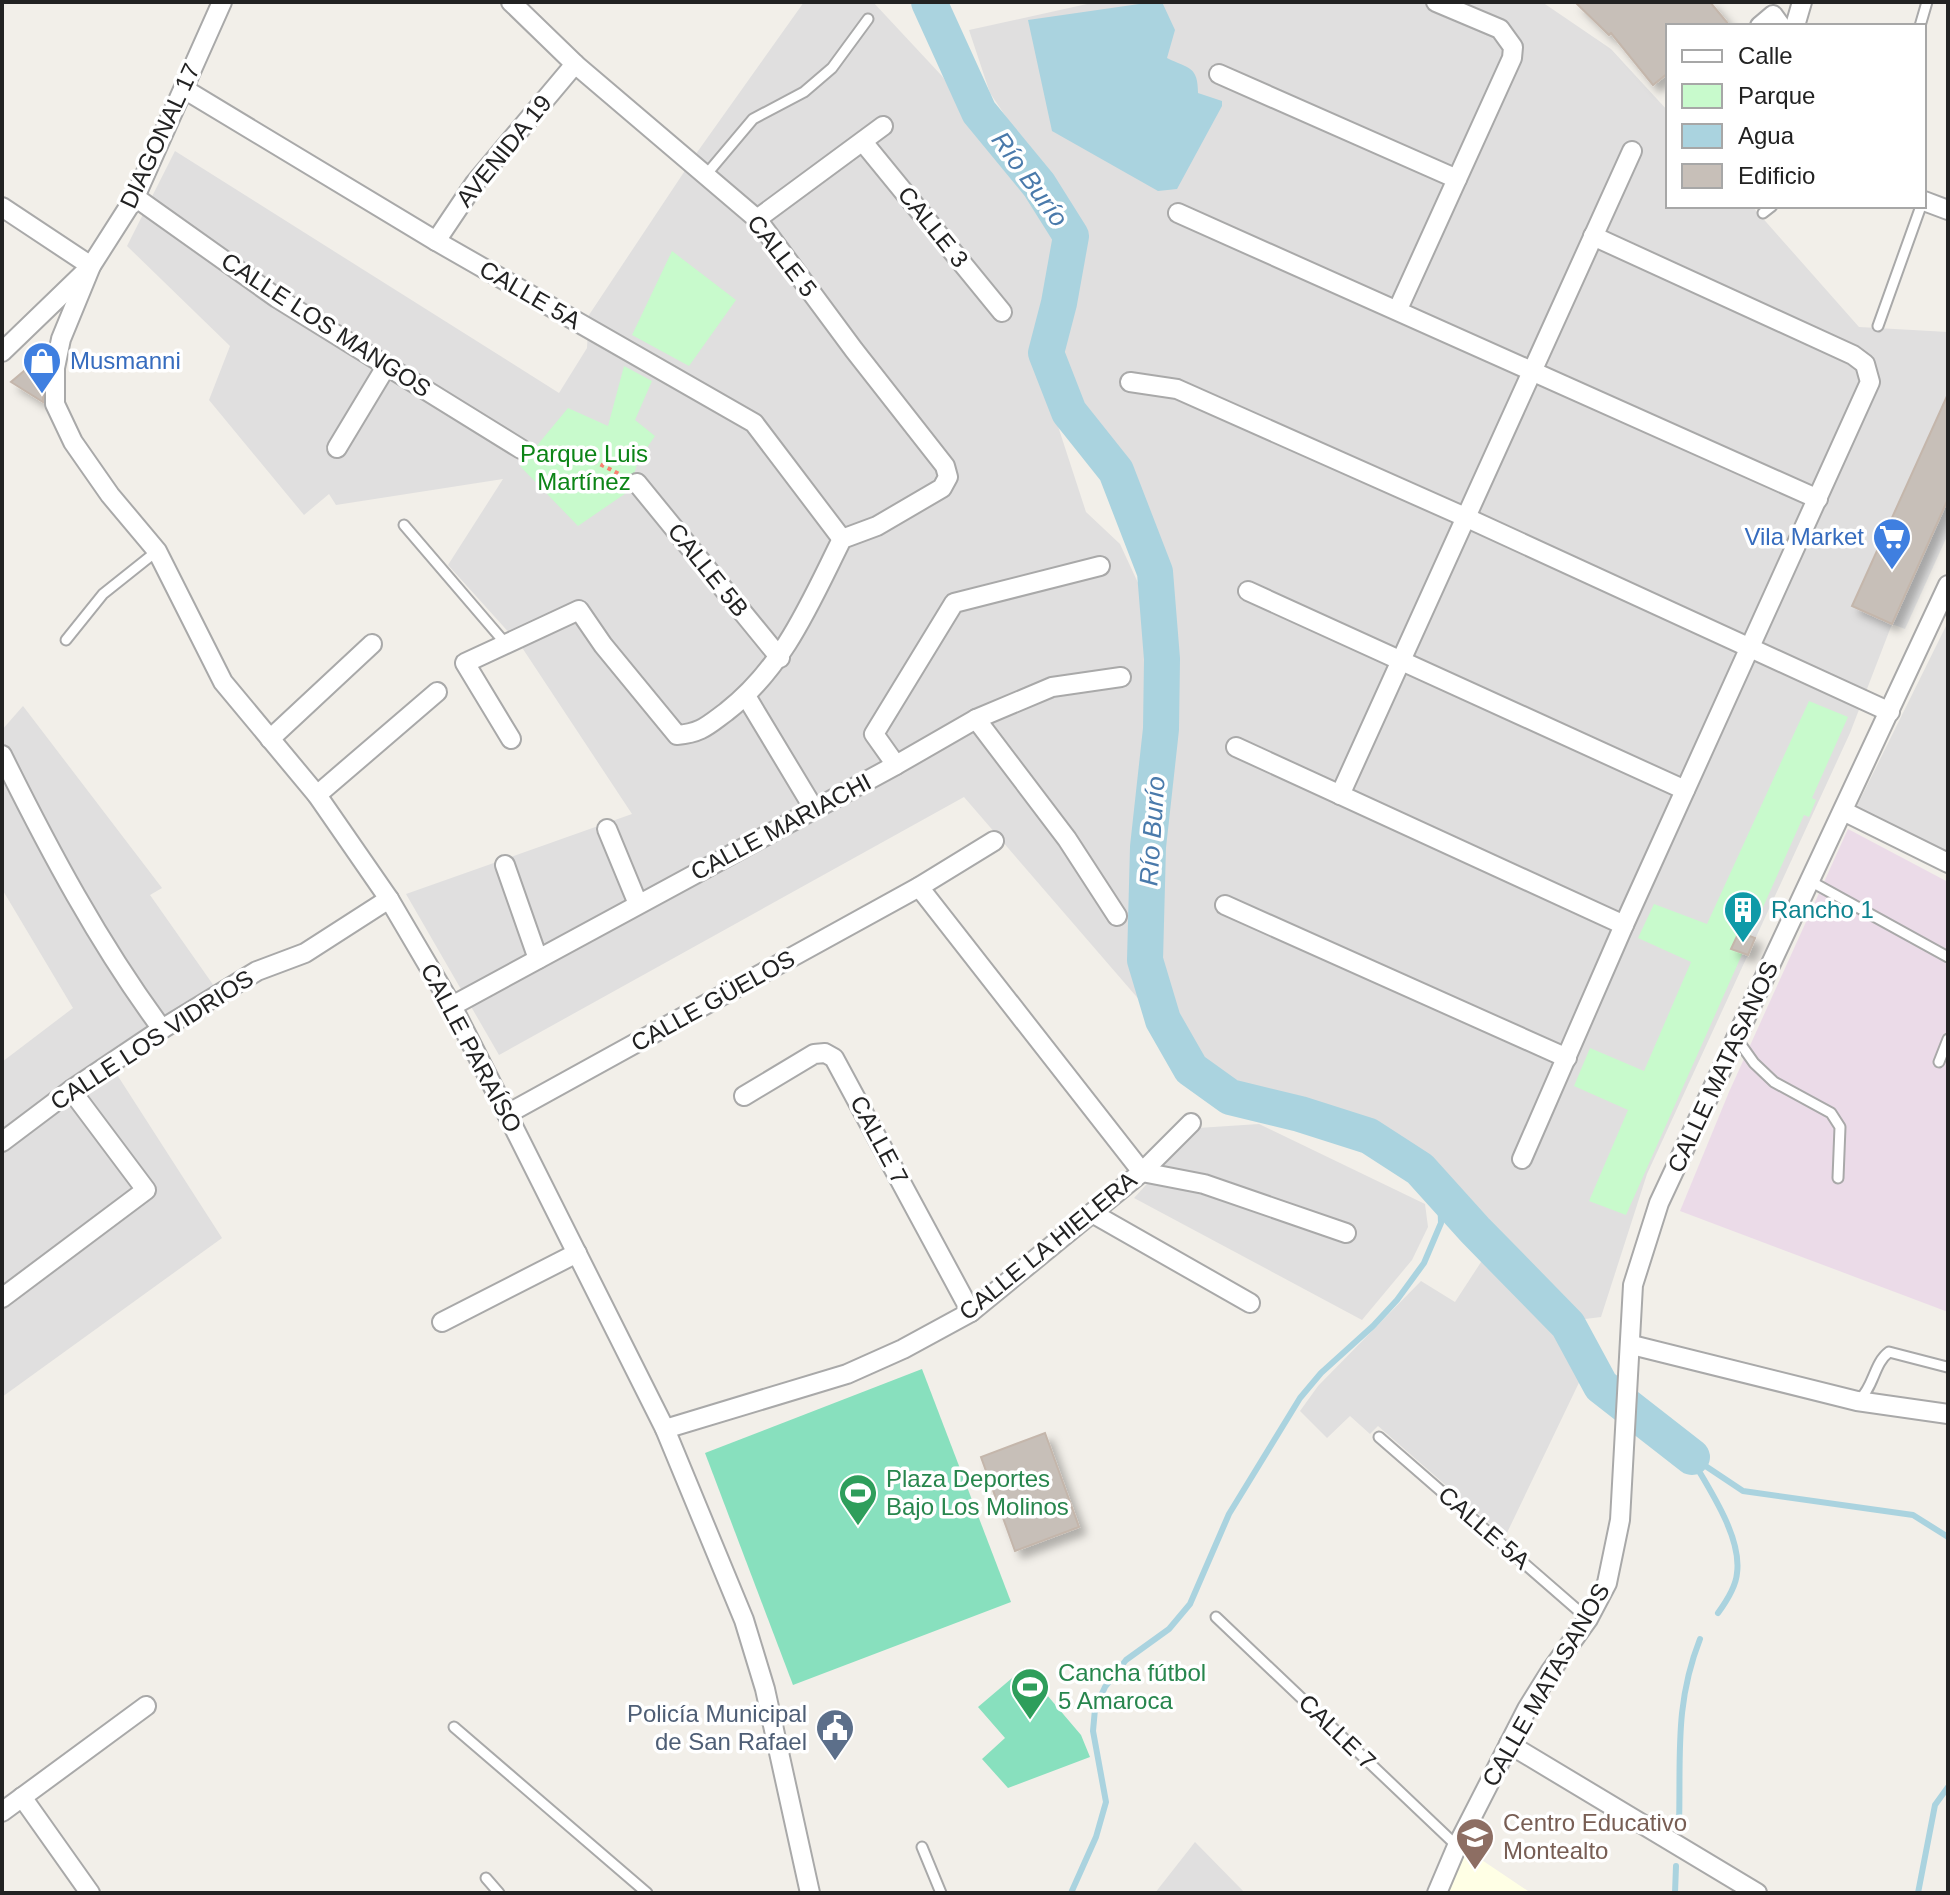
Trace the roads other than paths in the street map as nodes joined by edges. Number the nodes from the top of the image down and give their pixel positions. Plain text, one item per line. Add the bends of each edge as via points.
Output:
1 (222, 2) edge
2 (511, 2) edge
3 (1436, 2) edge
4 (1802, 2) edge
5 (1927, 2) edge
6 (868, 19) dead end
7 (1796, 24) edge
8 (1921, 24) edge
9 (575, 64) junction
10 (1219, 74) dead end
11 (184, 89) junction
12 (883, 126) dead end
13 (863, 142) junction
14 (1632, 151) dead end
15 (705, 176) junction
16 (1457, 179) junction
17 (135, 197) junction
18 (1926, 202) edge
19 (2, 207) edge
20 (1769, 208) edge
21 (1920, 208) edge
22 (1948, 210) edge
23 (1178, 213) dead end
24 (1763, 213) dead end
25 (757, 219) junction
26 (1593, 236) junction
27 (436, 241) junction
28 (91, 266) junction
29 (1398, 309) junction
30 (1002, 312) dead end
31 (1878, 326) dead end
32 (2, 352) edge
33 (387, 365) junction
34 (1533, 370) junction
35 (1130, 382) dead end
36 (337, 448) dead end
37 (521, 449) road end
38 (637, 483) road end
39 (1818, 499) junction
40 (1465, 517) junction
41 (404, 525) dead end
42 (842, 539) junction
43 (157, 551) junction
44 (1100, 566) dead end
45 (1948, 585) edge
46 (1248, 591) dead end
47 (66, 640) dead end
48 (372, 644) dead end
49 (506, 644) junction
50 (1751, 648) junction
51 (780, 658) junction
52 (1400, 660) junction
53 (1121, 677) dead end
54 (437, 692) dead end
55 (746, 696) junction
56 (1890, 712) junction
57 (976, 719) junction
58 (270, 739) junction
59 (511, 739) dead end
60 (1236, 747) dead end
61 (2, 755) edge
62 (896, 765) junction
63 (1685, 790) junction
64 (317, 795) junction
65 (1340, 795) junction
66 (814, 809) junction
67 (1843, 811) junction
68 (607, 829) dead end
69 (994, 841) dead end
70 (1948, 863) edge
71 (505, 865) dead end
72 (1810, 881) junction
73 (919, 887) junction
74 (389, 899) junction
75 (638, 904) junction
76 (1225, 905) dead end
77 (1117, 916) dead end
78 (1624, 925) junction
79 (1948, 957) edge
80 (538, 959) junction
81 (452, 1006) junction
82 (162, 1029) junction
83 (1737, 1039) junction
84 (1948, 1039) edge
85 (1567, 1058) junction
86 (1939, 1062) dead end
87 (71, 1090) junction
88 (744, 1096) dead end
89 (507, 1114) junction
90 (1191, 1123) dead end
91 (2, 1142) edge
92 (1522, 1159) dead end
93 (1142, 1172) junction
94 (1838, 1178) dead end
95 (1092, 1213) junction
96 (1346, 1233) dead end
97 (577, 1253) junction
98 (2, 1298) edge
99 (1250, 1303) dead end
100 (971, 1312) junction
101 (442, 1322) dead end
102 (1632, 1345) junction
103 (1947, 1367) edge
104 (1857, 1401) junction
105 (1948, 1414) edge
106 (665, 1429) junction
107 (1379, 1437) dead end
108 (1216, 1617) dead end
109 (1588, 1619) junction
110 (146, 1706) dead end
111 (454, 1727) dead end
112 (1509, 1744) junction
113 (22, 1797) junction
114 (2, 1812) edge
115 (1457, 1846) junction
116 (922, 1847) dead end
117 (486, 1878) dead end
118 (90, 1893) edge
119 (499, 1893) edge
120 (647, 1893) edge
121 (810, 1893) edge
122 (941, 1893) edge
123 (1437, 1893) edge
124 (1757, 1893) edge

1 - 11 street, DIAGONAL 17
2 - 9 street, CALLE 5
3 - 16 street via 1500,29 1513,47
4 - 7 street
5 - 8 lane
6 - 15 lane via 832,68 804,92 753,119
9 - 15 street, CALLE 5
9 - 27 street, AVENIDA 19 via 475,183
10 - 16 street
11 - 17 street, DIAGONAL 17
11 - 27 street, CALLE 5A
12 - 13 street
13 - 25 street
13 - 30 street, CALLE 3
14 - 26 street
15 - 25 street, CALLE 5
16 - 29 street
17 - 28 street, DIAGONAL 17
17 - 33 street, CALLE LOS MANGOS via 277,298
18 - 22 street
19 - 28 street
20 - 24 lane
21 - 31 lane
23 - 29 street
25 - 42 street, CALLE 5 via 945,466 948,477 929,496
26 - 34 street
26 - 39 street via 1865,364 1867,392
27 - 42 street, CALLE 5A via 754,423
28 - 32 street
28 - 43 street, CALLE PARAÍSO via 61,339 55,404 102,485
29 - 34 street
33 - 36 street
33 - 37 street, CALLE LOS MANGOS
34 - 39 street
34 - 40 street
35 - 40 street via 1177,389
38 - 51 street, CALLE 5B
39 - 50 street
40 - 50 street
40 - 52 street
41 - 49 lane
42 - 51 street
43 - 47 lane via 103,594
43 - 58 street, CALLE PARAÍSO via 223,682
44 - 62 street via 954,603 874,734
45 - 56 street, CALLE MATASANOS
46 - 52 street
48 - 58 street
49 - 55 street via 579,610 677,735 698,733
49 - 59 street via 465,663
50 - 56 street
50 - 63 street
51 - 55 street
52 - 63 street
52 - 65 street
53 - 57 street, CALLE MARIACHI via 1052,687
54 - 64 street
55 - 66 street
56 - 67 street, CALLE MATASANOS
57 - 62 street, CALLE MARIACHI
57 - 77 street via 1067,839
58 - 64 street, CALLE PARAÍSO
60 - 65 street
61 - 82 street via 51,855
62 - 66 street, CALLE MARIACHI
63 - 78 street
64 - 74 street, CALLE PARAÍSO
65 - 78 street
66 - 75 street, CALLE MARIACHI
67 - 70 street
67 - 72 street, CALLE MATASANOS
68 - 75 street
69 - 73 street, CALLE GÜELOS
71 - 80 street
72 - 79 lane
72 - 83 street, CALLE MATASANOS
73 - 89 street, CALLE GÜELOS
73 - 93 street
74 - 81 street, CALLE PARAÍSO
74 - 82 street, CALLE LOS VIDRIOS via 305,953 257,971
75 - 80 street, CALLE MARIACHI
76 - 85 street
78 - 85 street
80 - 81 street, CALLE MARIACHI
81 - 89 street, CALLE PARAÍSO
82 - 87 street, CALLE LOS VIDRIOS
83 - 94 lane via 1774,1082 1831,1113 1840,1127
83 - 102 street, CALLE MATASANOS via 1648,1235 1633,1285
84 - 86 lane
85 - 92 street
87 - 91 street, CALLE LOS VIDRIOS
87 - 98 street via 146,1190
88 - 100 street, CALLE 7 via 814,1054 834,1058
89 - 97 street, CALLE PARAÍSO
90 - 93 street, CALLE LA HIELERA
93 - 95 street, CALLE LA HIELERA
93 - 96 street via 1204,1184
95 - 99 street
95 - 100 street, CALLE LA HIELERA
97 - 101 street
97 - 106 street, CALLE PARAÍSO
100 - 106 street, CALLE LA HIELERA via 847,1374
102 - 104 street
102 - 109 street, CALLE MATASANOS via 1620,1520 1607,1583
103 - 104 lane via 1889,1352
104 - 105 street
106 - 121 street, CALLE PARAÍSO via 744,1620 765,1689
107 - 109 lane, CALLE 5A
108 - 115 lane, CALLE 7
109 - 112 street, CALLE MATASANOS
110 - 113 street
111 - 120 lane
112 - 115 street, CALLE MATASANOS
112 - 124 street
113 - 114 street
113 - 118 street
115 - 123 street, CALLE MATASANOS
116 - 122 lane
117 - 119 lane

